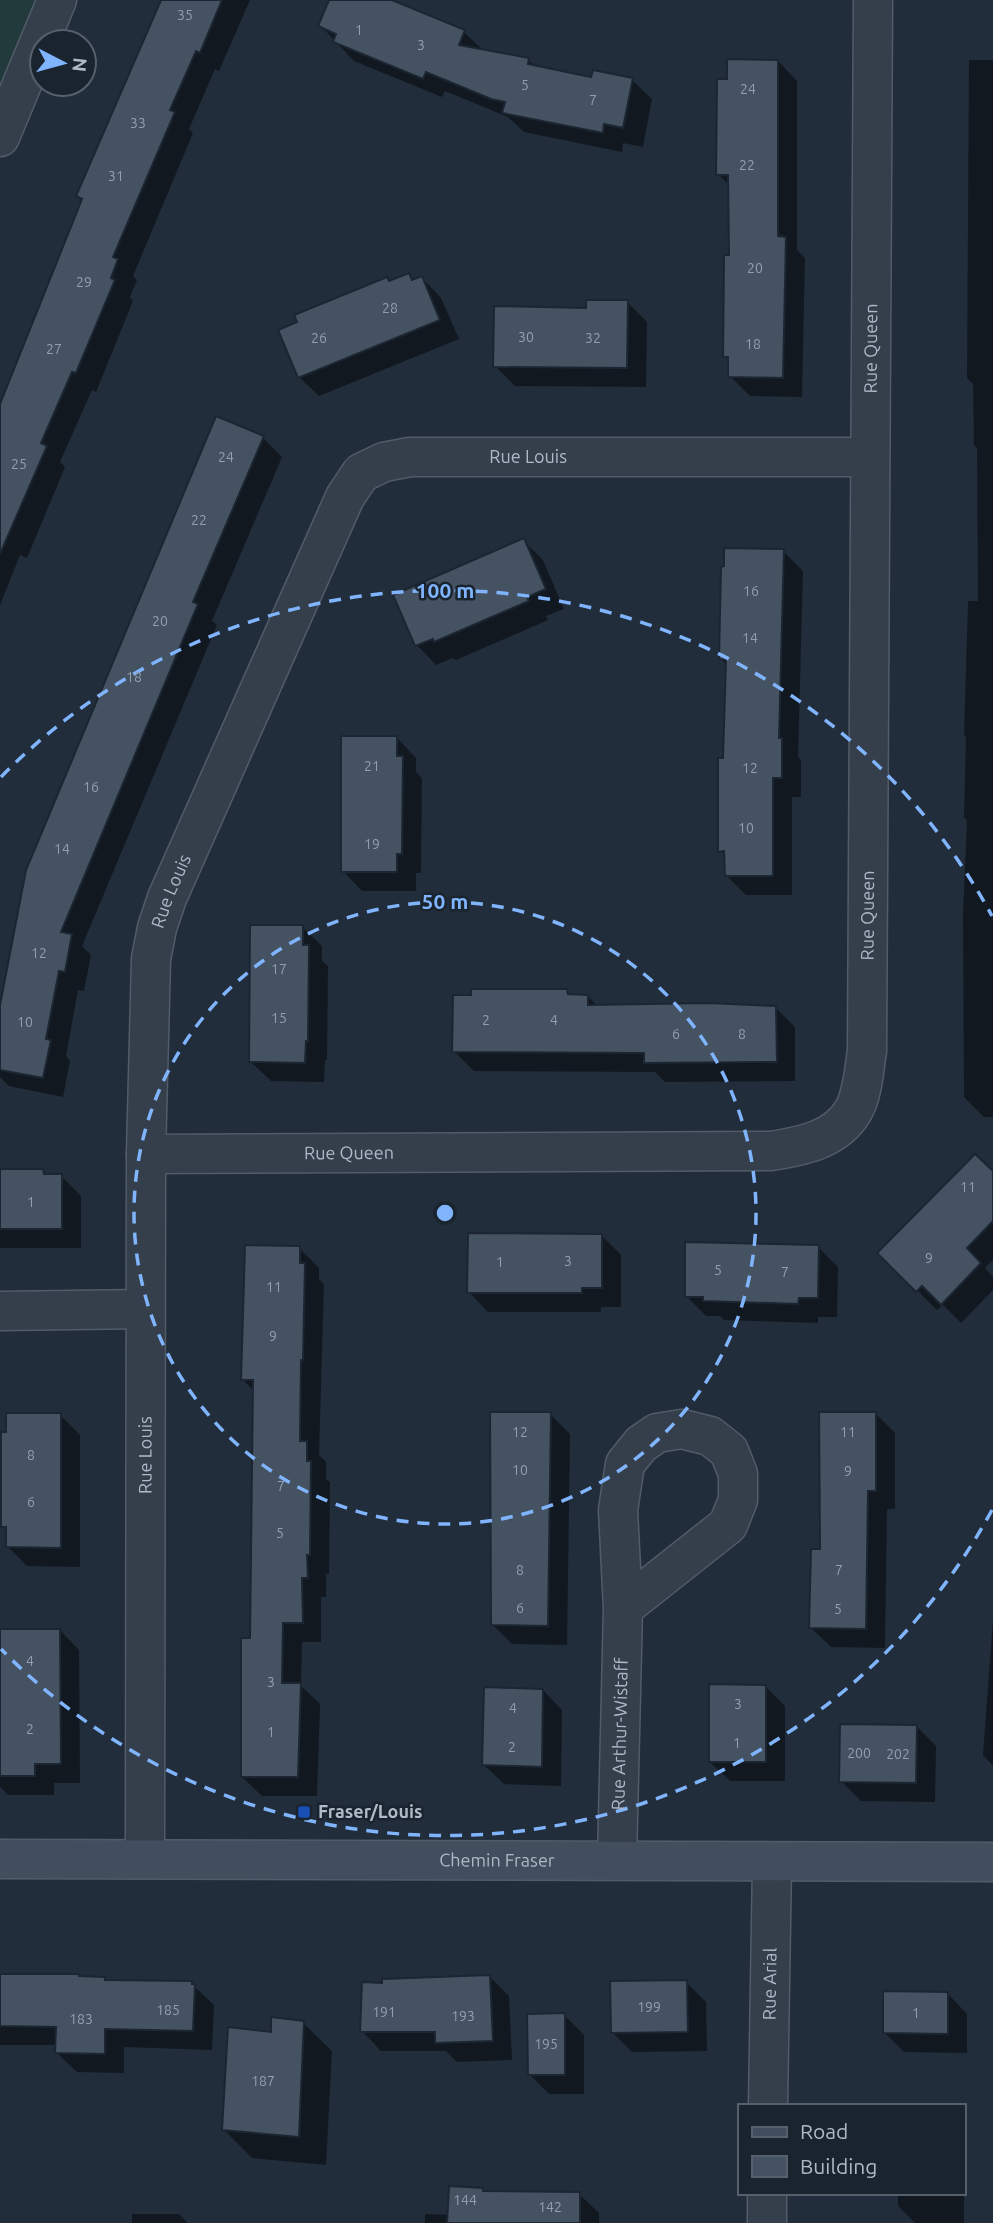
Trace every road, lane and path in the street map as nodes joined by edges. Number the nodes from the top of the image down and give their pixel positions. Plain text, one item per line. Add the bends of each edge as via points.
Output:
1 (57, 0) edge
2 (873, 0) edge
3 (0, 136) edge
4 (870, 457) junction
5 (146, 1154) junction
6 (145, 1309) junction
7 (0, 1311) edge
8 (623, 1608) dead end
9 (0, 1859) edge
10 (145, 1859) junction
11 (617, 1860) junction
12 (772, 1862) junction
13 (993, 1862) edge
14 (768, 2104) edge
15 (767, 2195) edge
16 (766, 2223) edge

1 - 3 street
2 - 4 street, Rue Queen
4 - 5 street, Rue Louis via 410,457 361,473 345,497 157,928 151,960
4 - 5 street, Rue Queen via 867,1051 853,1110 833,1133 805,1146 771,1151
5 - 6 street, Rue Louis
6 - 7 street
6 - 10 street, Rue Louis
8 - 11 street, Rue Arthur-Wistaff
9 - 10 street, Chemin Fraser
10 - 11 street, Chemin Fraser
11 - 12 street, Chemin Fraser
12 - 13 street, Chemin Fraser
12 - 14 street, Rue Arial
15 - 16 street

